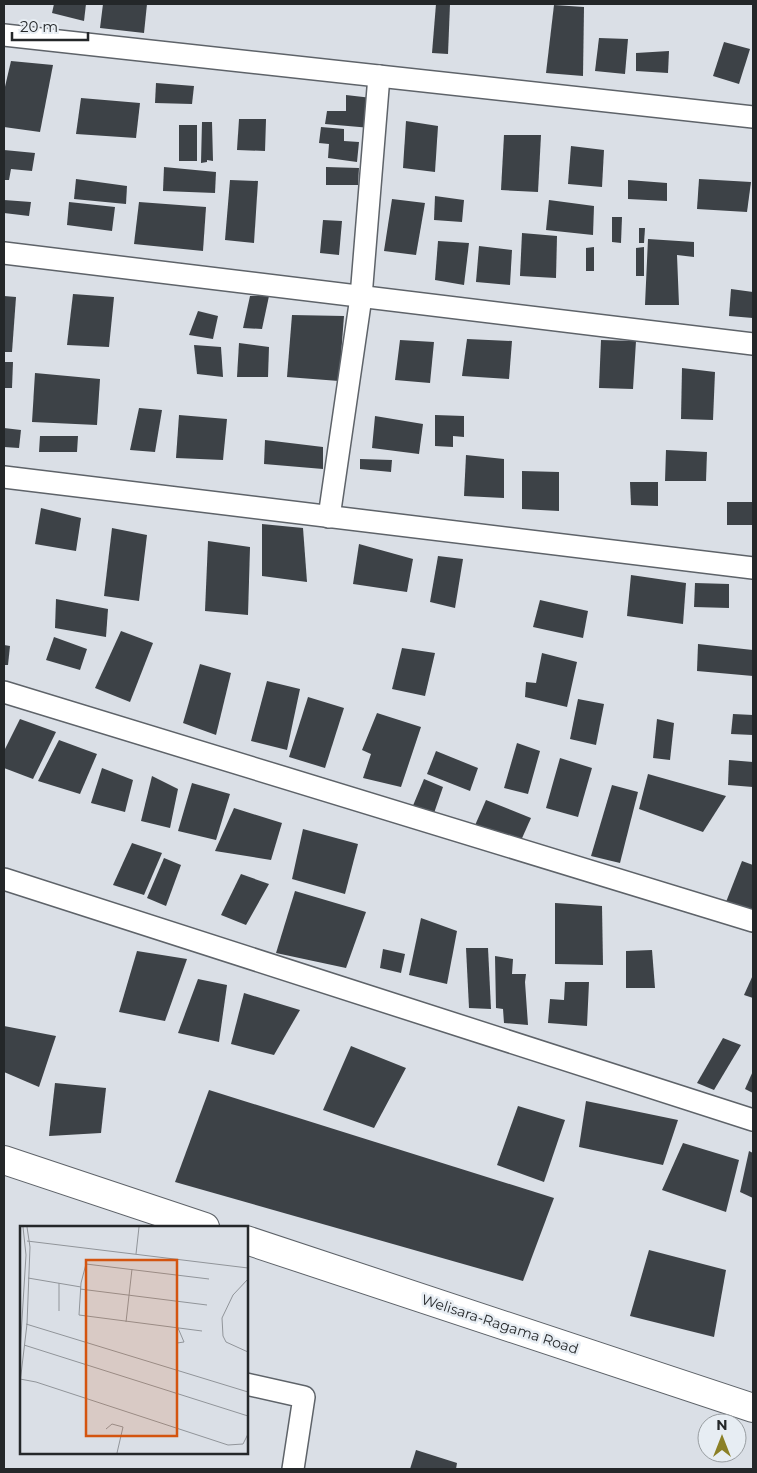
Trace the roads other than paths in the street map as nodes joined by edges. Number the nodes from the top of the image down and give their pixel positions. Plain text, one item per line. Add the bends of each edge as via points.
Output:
1 (4, 35) edge
2 (379, 76) junction
3 (753, 117) edge
4 (4, 254) edge
5 (361, 297) junction
6 (753, 344) edge
7 (4, 477) edge
8 (329, 517) junction
9 (753, 568) edge
10 (4, 692) edge
11 (4, 879) edge
12 (753, 921) edge
13 (753, 1120) edge
14 (4, 1160) edge
15 (202, 1226) edge
16 (248, 1241) edge
17 (248, 1384) edge
18 (753, 1408) edge
19 (293, 1469) edge

1 - 2 street
2 - 3 street
2 - 5 street
4 - 5 street
5 - 6 street
5 - 8 street
7 - 8 street
8 - 9 street
10 - 12 street
11 - 13 street
14 - 15 main road
16 - 18 main road, Welisara-Ragama Road
17 - 19 street via 304,1397

